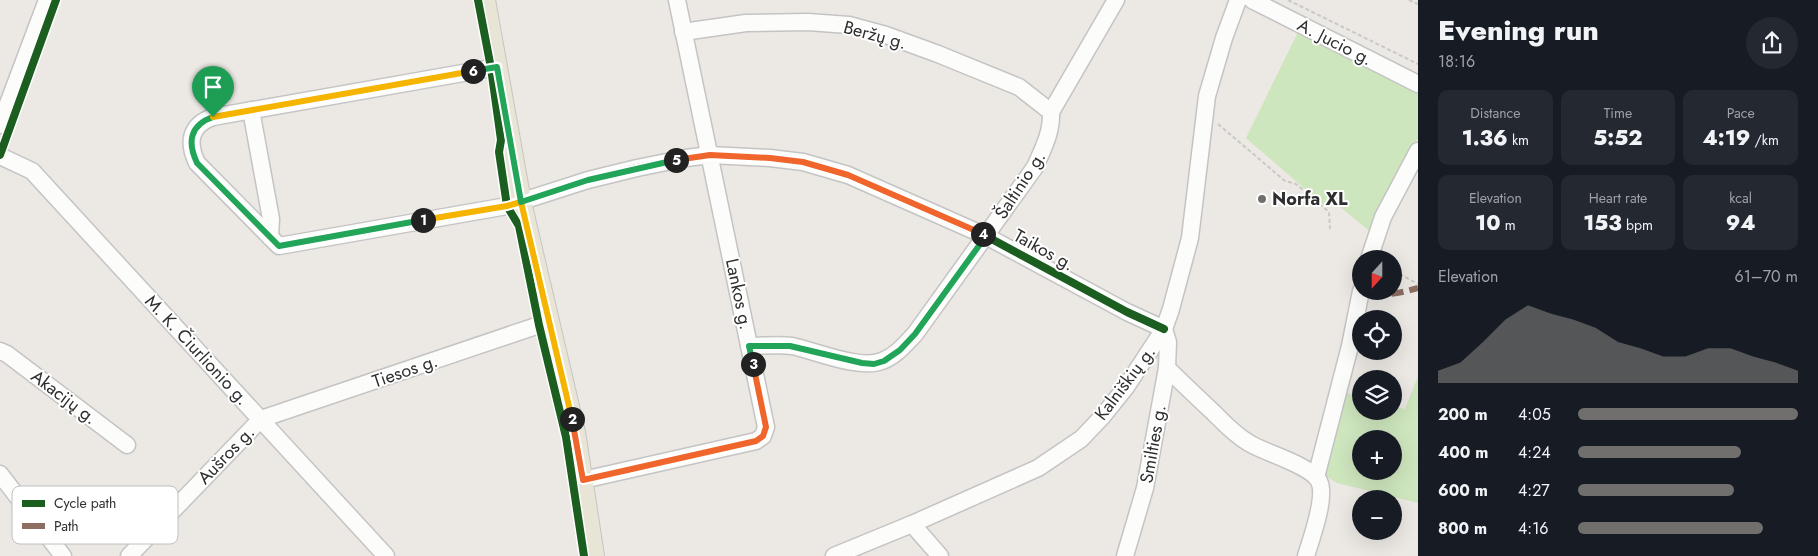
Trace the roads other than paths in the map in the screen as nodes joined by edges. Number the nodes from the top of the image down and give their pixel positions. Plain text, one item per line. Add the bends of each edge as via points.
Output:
1 (47, 0) edge
2 (485, 0) edge
3 (677, 0) edge
4 (1116, 0) edge
5 (1238, 0) edge
6 (1252, 0) edge
7 (683, 32) junction
8 (497, 67) junction
9 (1418, 84) edge
10 (251, 110) junction
11 (1051, 112) junction
12 (0, 125) edge
13 (1418, 151) edge
14 (710, 155) junction
15 (0, 156) edge
16 (521, 202) junction
17 (986, 236) junction
18 (270, 237) junction
19 (1372, 250) edge
20 (1359, 300) edge
21 (548, 322) junction
22 (1164, 329) junction
23 (749, 346) junction
24 (0, 351) edge
25 (1167, 368) junction
26 (261, 419) junction
27 (127, 445) dead end
28 (0, 474) edge
29 (1316, 477) junction
30 (583, 480) junction
31 (12, 490) edge
32 (178, 505) edge
33 (912, 524) junction
34 (54, 544) edge
35 (141, 544) edge
36 (63, 556) edge
37 (129, 556) edge
38 (386, 556) edge
39 (594, 556) edge
40 (834, 556) edge
41 (940, 556) edge
42 (1125, 556) edge
43 (1306, 556) edge

1 - 12 street
2 - 8 main road
3 - 7 street, Lankos g.
4 - 11 street, Šaltinio g.
5 - 22 street, Kalniškių g. via 1207,96 1190,238
6 - 9 street, A. Jucio g.
7 - 11 street, Beržų g. via 746,23 850,25 886,35 1019,87
7 - 14 street, Lankos g.
8 - 10 street, Taikos g.
8 - 16 main road
10 - 18 street via 270,219
10 - 18 street, Taikos g. via 204,120 193,134 192,153 197,163
11 - 17 street, Šaltinio g. via 1052,124 1035,167
13 - 19 street via 1383,217
14 - 16 street, Taikos g. via 588,180
14 - 17 street, Taikos g. via 803,162 848,175
14 - 23 street, Lankos g.
15 - 26 street, M. K. Čiurlionio g. via 32,171
16 - 18 street, Taikos g. via 279,246
16 - 21 main road
17 - 22 street, Taikos g.
17 - 23 street, Šaltinio g. via 915,334 884,361 862,363 790,346
20 - 29 street
21 - 26 street, Tiesos g.
21 - 30 main road via 575,432
22 - 25 street, Smilties g. via 1168,342
22 - 33 street, Kalniškių g. via 1126,387 1081,439 1021,477
23 - 30 street, Lankos g. via 766,427 763,436 756,441
24 - 27 street, Akacijų g.
25 - 29 street via 1235,433
25 - 42 street, Smilties g. via 1146,488
26 - 32 street, Aušros g.
26 - 38 street, M. K. Čiurlionio g.
28 - 31 street
29 - 43 street via 1321,489 1320,502
30 - 39 main road
33 - 40 street, Kalniškių g.
33 - 41 street
34 - 36 street
35 - 37 street, Aušros g.

